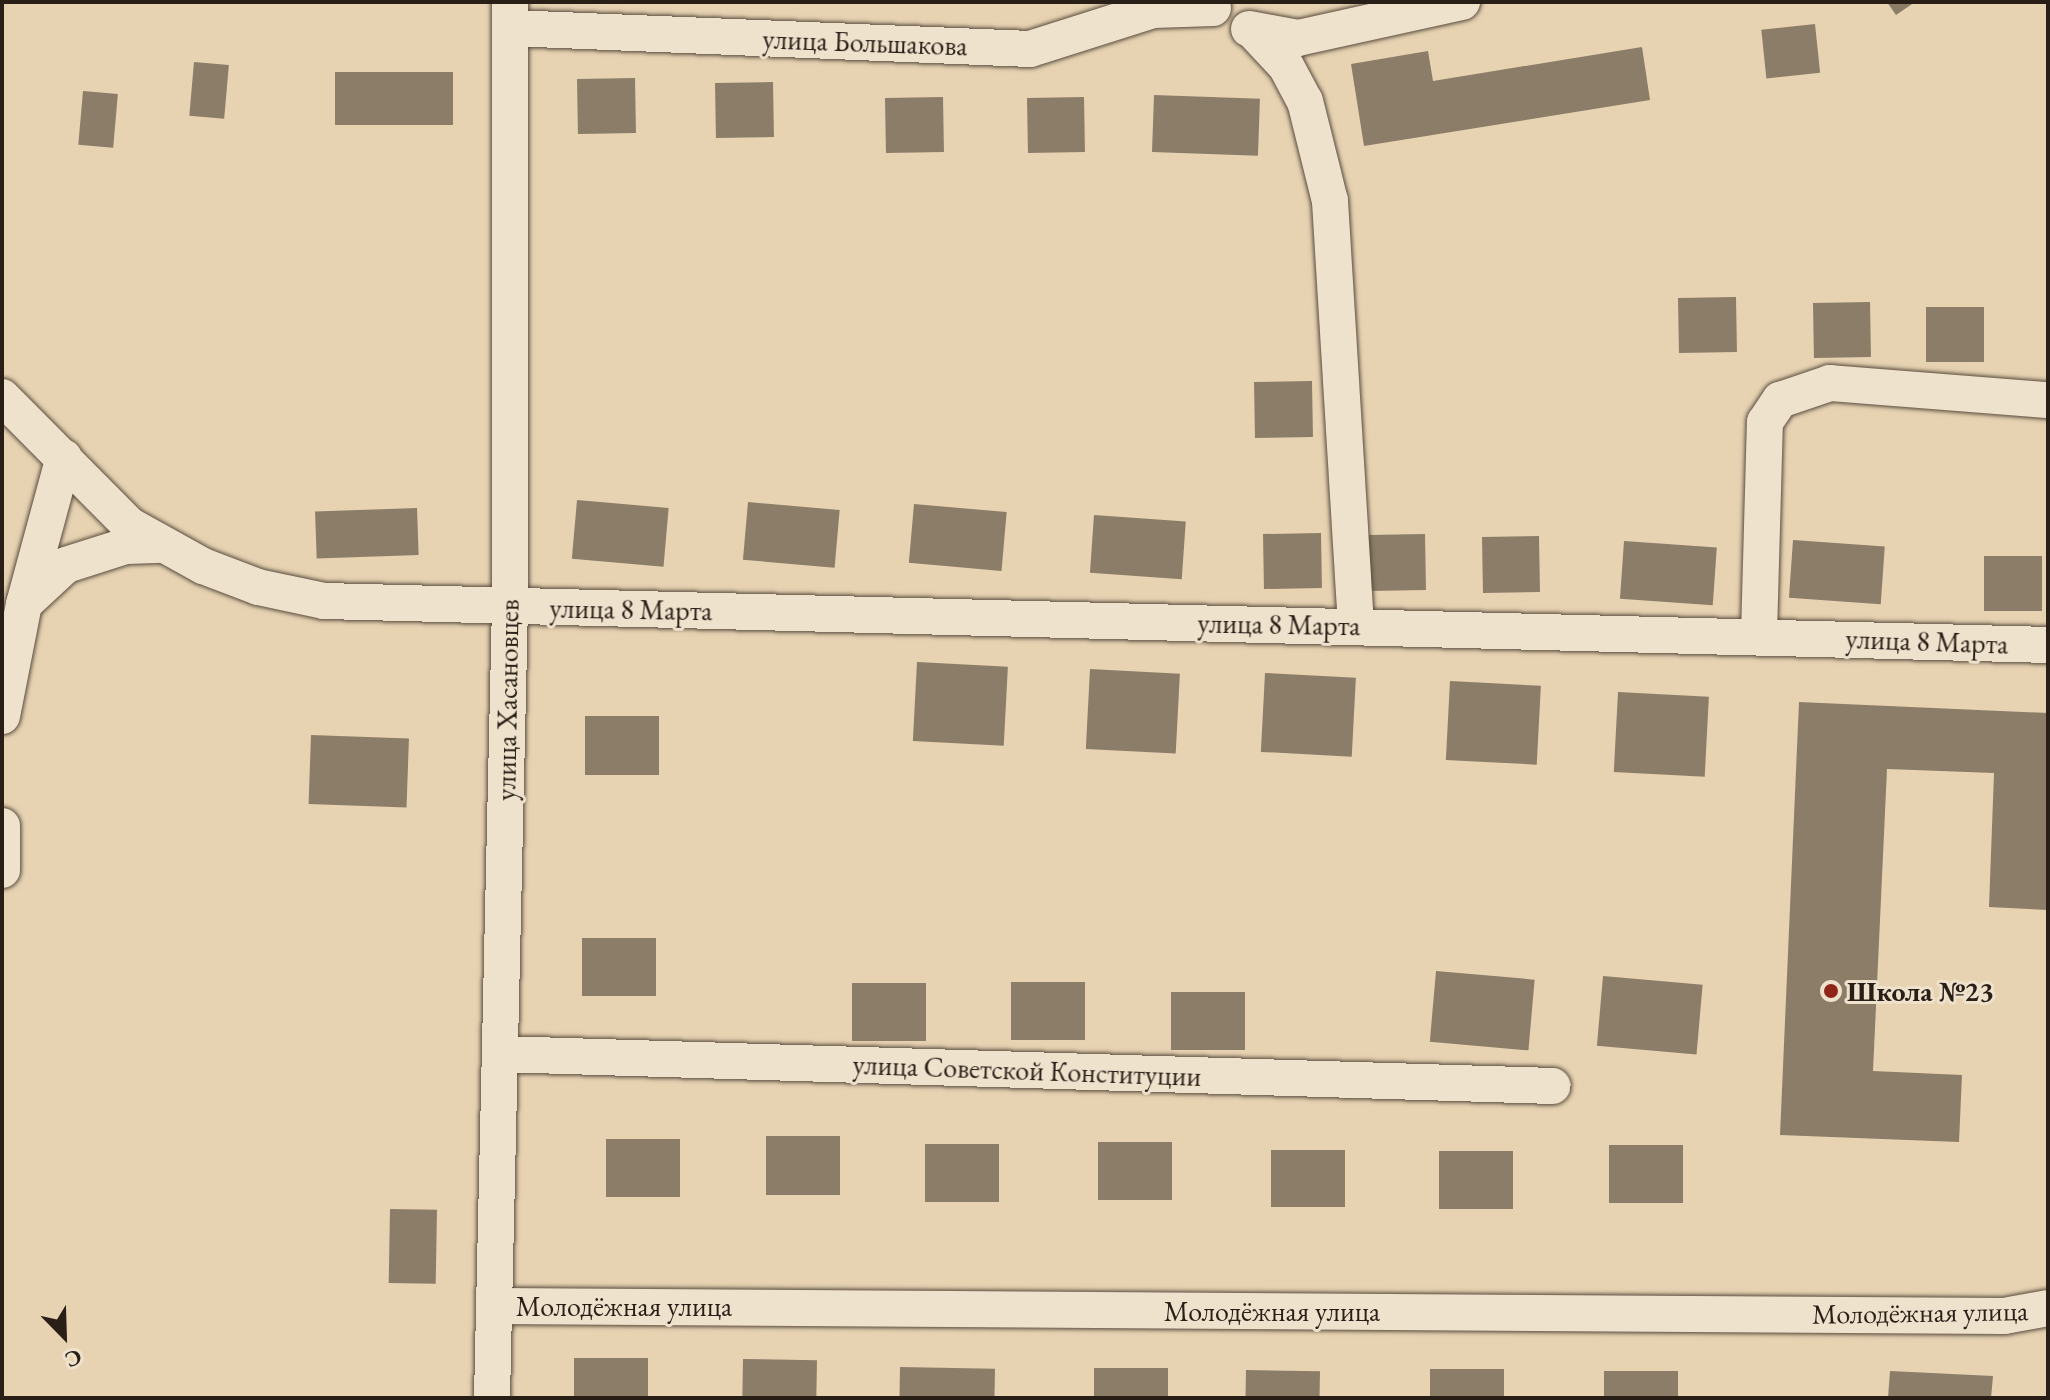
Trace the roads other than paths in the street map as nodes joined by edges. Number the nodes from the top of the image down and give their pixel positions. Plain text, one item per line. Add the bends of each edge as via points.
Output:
1 (1462, 2) edge
2 (1210, 5) edge
3 (1096, 14) edge
4 (510, 15) edge
5 (1255, 33) junction
6 (2, 397) edge
7 (2048, 400) edge
8 (64, 457) junction
9 (163, 545) junction
10 (24, 604) junction
11 (510, 606) junction
12 (1356, 625) junction
13 (1759, 634) junction
14 (2048, 645) edge
15 (2, 716) edge
16 (2, 826) edge
17 (2, 870) edge
18 (500, 1054) junction
19 (1553, 1086) dead end
20 (495, 1306) junction
21 (2048, 1308) edge
22 (492, 1398) edge

1 - 5 street, улица Большакова via 1298,38
2 - 3 street, улица Большакова
2 - 5 street, улица Большакова
3 - 4 street, улица Большакова via 1062,41 1030,49
4 - 11 street, улица Хасановцев
5 - 12 street via 1286,66 1305,101 1330,201
6 - 8 street, улица 8 Марта
7 - 13 street via 1830,383 1780,400 1765,422
8 - 9 street, улица 8 Марта via 129,525
8 - 10 street
9 - 10 street via 126,546 66,565
9 - 11 street, улица 8 Марта via 258,587 324,601
10 - 15 street
11 - 12 street, улица 8 Марта
11 - 18 street, улица Хасановцев
12 - 13 street, улица 8 Марта
13 - 14 street, улица 8 Марта
16 - 17 street
18 - 19 street, улица Советской Конституции
18 - 20 street, улица Хасановцев
20 - 21 street, Молодёжная улица via 2004,1316
20 - 22 street, улица Хасановцев

